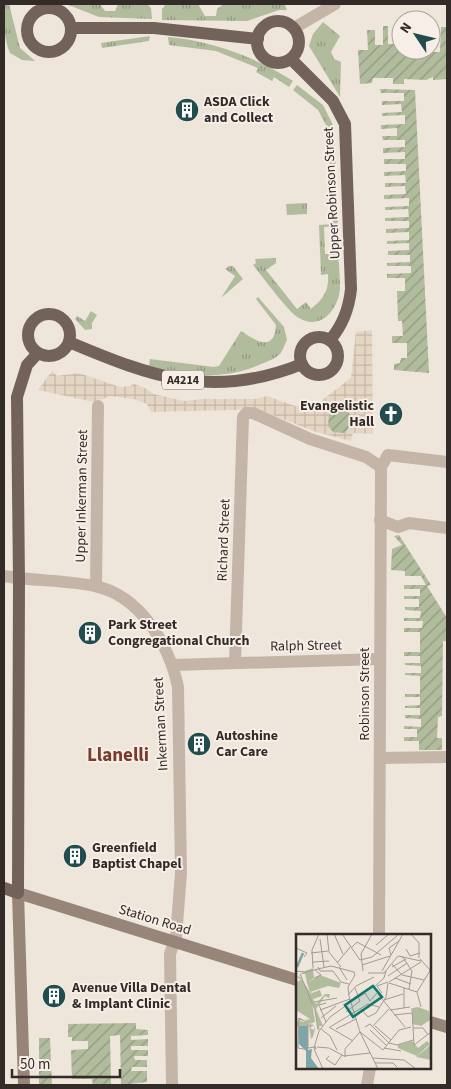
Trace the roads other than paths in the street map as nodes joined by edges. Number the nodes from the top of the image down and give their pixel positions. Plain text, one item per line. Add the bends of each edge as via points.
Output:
1 (335, 4) edge
2 (33, 8) edge
3 (71, 28) junction
4 (294, 28) junction
5 (258, 39) junction
6 (291, 60) junction
7 (330, 340) junction
8 (69, 342) junction
9 (38, 353) junction
10 (302, 364) junction
11 (98, 406) dead end
12 (447, 462) edge
13 (381, 467) junction
14 (380, 520) junction
15 (447, 528) edge
16 (4, 576) edge
17 (19, 579) junction
18 (96, 586) junction
19 (380, 660) junction
20 (235, 663) junction
21 (173, 665) junction
22 (447, 757) edge
23 (380, 758) junction
24 (4, 888) edge
25 (18, 893) junction
26 (379, 934) edge
27 (174, 942) junction
28 (296, 980) edge
29 (431, 1022) edge
30 (447, 1027) edge
31 (370, 1069) edge
32 (24, 1085) edge
33 (172, 1085) edge
34 (367, 1085) edge

1 - 4 street
2 - 3 main road via 56,9 68,18
2 - 3 main road via 26,32 32,46 38,50 52,53 59,50 69,39
3 - 5 main road via 154,28
4 - 5 main road via 282,22 269,23
4 - 6 main road via 299,37 299,47
5 - 6 main road via 259,51 268,60 279,63
6 - 7 main road, Upper Robinson Street via 333,101 345,124 351,289 349,307 339,330
7 - 10 main road via 318,336 308,340 300,350
7 - 10 main road via 338,356 328,372 316,375 308,372
8 - 9 main road via 52,356
8 - 9 main road via 69,328 62,319 54,315 38,317 29,328 28,336
8 - 10 main road, A4214 via 142,371 204,383 255,379
9 - 17 main road via 27,366 17,397
11 - 18 street, Upper Inkerman Street
12 - 13 street, Robinson Street via 388,455
13 - 14 street, Robinson Street
13 - 20 street, Richard Street via 253,412 246,413 243,418
14 - 15 street via 398,527 409,523
14 - 19 street, Robinson Street
16 - 17 street, Inkerman Street
17 - 18 street, Inkerman Street
17 - 25 main road
18 - 21 street, Inkerman Street via 115,594 141,613 161,640
19 - 20 street, Ralph Street
19 - 23 street, Robinson Street
20 - 21 street, Ralph Street
21 - 27 street, Inkerman Street via 178,688 181,873
22 - 23 street
23 - 26 street, Robinson Street
24 - 25 main road, Station Road
25 - 27 main road, Station Road
25 - 32 main road
27 - 28 main road, Station Road
27 - 33 street, Inkerman Street via 170,954
29 - 30 main road
31 - 34 street

